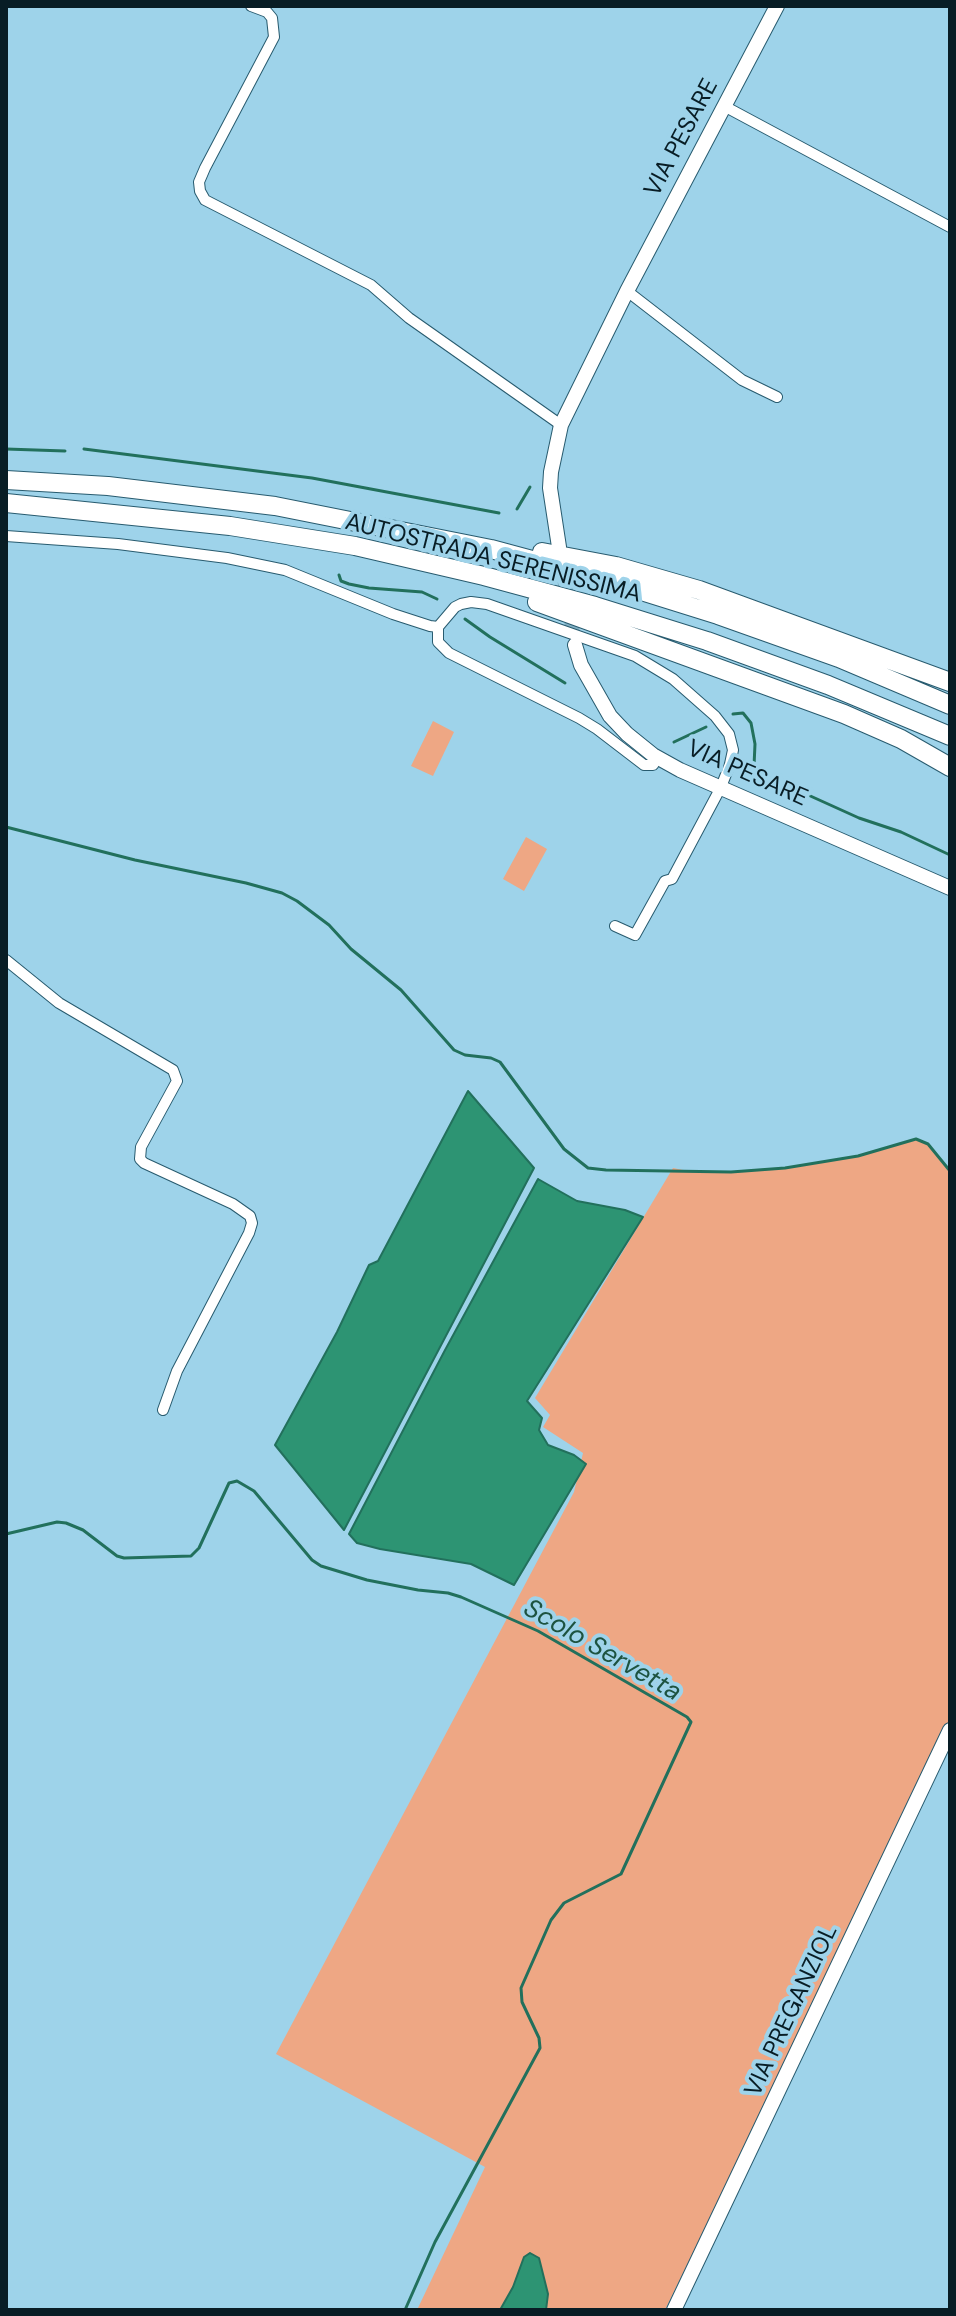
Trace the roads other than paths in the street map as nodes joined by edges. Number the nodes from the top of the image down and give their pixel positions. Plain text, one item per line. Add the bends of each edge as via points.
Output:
1 (251, 6) edge
2 (777, 6) edge
3 (724, 106) junction
4 (950, 227) edge
5 (627, 291) junction
6 (777, 397) dead end
7 (561, 425) junction
8 (6, 480) edge
9 (6, 503) edge
10 (374, 524) junction
11 (6, 536) edge
12 (559, 547) tunnel mouth
13 (407, 557) junction
14 (438, 627) junction
15 (575, 645) tunnel mouth
16 (950, 682) edge
17 (950, 705) edge
18 (950, 736) edge
19 (658, 757) junction
20 (950, 767) edge
21 (721, 787) junction
22 (950, 888) edge
23 (615, 926) dead end
24 (6, 960) edge
25 (163, 1410) dead end
26 (950, 1730) edge
27 (674, 2310) edge

1 - 7 street via 272,18 274,37 199,182 205,200 371,285 409,318
2 - 3 street, VIA PESARE
3 - 4 street
3 - 5 street, VIA PESARE
5 - 6 street via 742,380
5 - 7 street, VIA PESARE
7 - 12 street, VIA PESARE via 550,488
8 - 10 highway, AUTOSTRADA SERENISSIMA via 176,493
9 - 13 highway, AUTOSTRADA SERENISSIMA via 230,526
10 - 16 highway via 413,524 616,566 699,590
10 - 17 highway, AUTOSTRADA SERENISSIMA via 491,549 704,610
11 - 14 street via 118,544 285,570
13 - 18 highway, AUTOSTRADA SERENISSIMA via 707,641
13 - 20 highway via 429,571 518,595 844,714
14 - 19 street via 438,642 449,653 588,724 644,765 653,765
14 - 21 street via 461,604 487,604 635,656 694,696 729,734 733,750
15 - 19 street, VIA PESARE via 610,716
19 - 21 street, VIA PESARE
21 - 22 street, VIA PESARE
21 - 23 street via 635,935
24 - 25 street via 59,1003 173,1070 177,1081 141,1147 140,1159 250,1216 249,1233 177,1371
26 - 27 street, VIA PREGANZIOL

